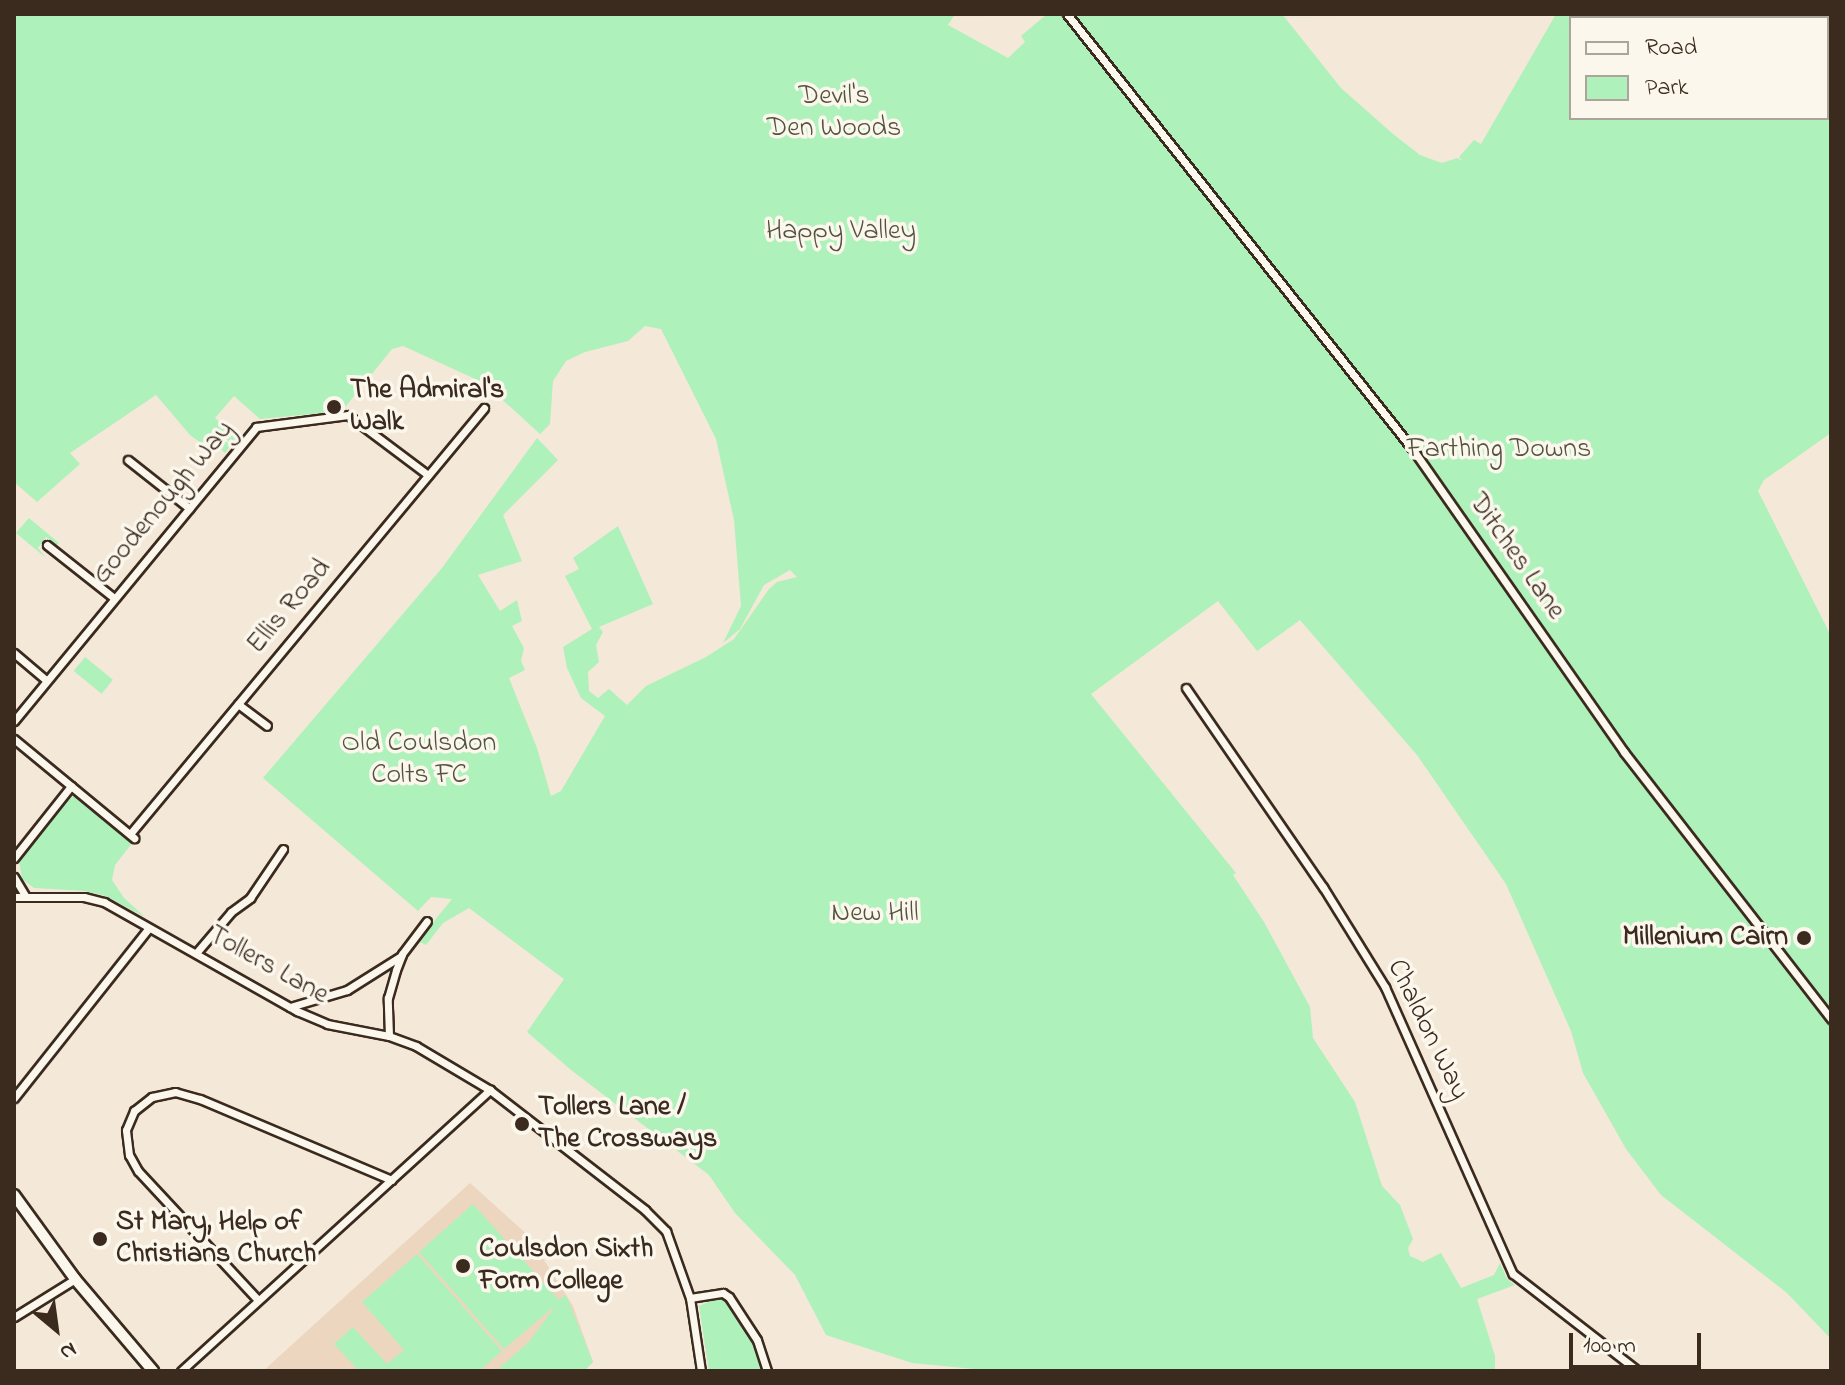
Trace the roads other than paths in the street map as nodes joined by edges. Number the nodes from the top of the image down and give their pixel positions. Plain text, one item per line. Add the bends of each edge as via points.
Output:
1 (1067, 14) edge
2 (484, 408) dead end
3 (128, 460) dead end
4 (428, 475) junction
5 (189, 508) junction
6 (47, 545) dead end
7 (114, 598) junction
8 (14, 653) edge
9 (46, 680) junction
10 (1186, 688) dead end
11 (238, 704) junction
12 (14, 721) edge
13 (267, 726) dead end
14 (14, 739) edge
15 (71, 786) junction
16 (283, 849) dead end
17 (14, 858) edge
18 (14, 877) edge
19 (14, 897) edge
20 (26, 897) junction
21 (427, 921) dead end
22 (148, 929) junction
23 (197, 952) junction
24 (402, 954) junction
25 (290, 1007) junction
26 (1831, 1019) edge
27 (389, 1036) junction
28 (490, 1090) junction
29 (14, 1098) edge
30 (392, 1180) junction
31 (14, 1195) edge
32 (75, 1279) junction
33 (690, 1298) junction
34 (258, 1300) junction
35 (14, 1317) edge
36 (153, 1371) edge
37 (181, 1371) edge
38 (701, 1371) edge
39 (767, 1371) edge
40 (1638, 1371) edge

1 - 26 street, Ditches Lane via 1414,451 1624,752
2 - 4 street, Ellis Road
3 - 5 street
4 - 5 street, Goodenough Way via 348,415 267,423 256,427
4 - 11 street, Ellis Road
5 - 7 street, Goodenough Way
6 - 7 street
7 - 9 street, Goodenough Way
8 - 9 street
9 - 12 street, Goodenough Way
10 - 40 street, Chaldon Way via 1316,876 1385,987 1513,1274
11 - 13 street
11 - 15 street, Ellis Road via 132,836
14 - 15 street
15 - 17 street
16 - 23 street via 250,898
18 - 20 street
19 - 20 street, Tollers Lane
20 - 22 street, Tollers Lane via 104,902
21 - 24 street
22 - 23 street, Tollers Lane
22 - 29 street
23 - 25 street, Tollers Lane
24 - 25 street via 347,990
24 - 27 street via 388,998
25 - 27 street, Tollers Lane via 327,1024
27 - 28 street, Tollers Lane
28 - 30 street
28 - 33 street, Tollers Lane via 666,1231
30 - 34 street
30 - 34 street via 175,1092 152,1097 134,1111 126,1130 129,1155 138,1171
31 - 32 main road
32 - 35 street
32 - 36 main road
33 - 38 street, Tollers Lane
33 - 39 street via 723,1293 729,1297 757,1340
34 - 37 street

